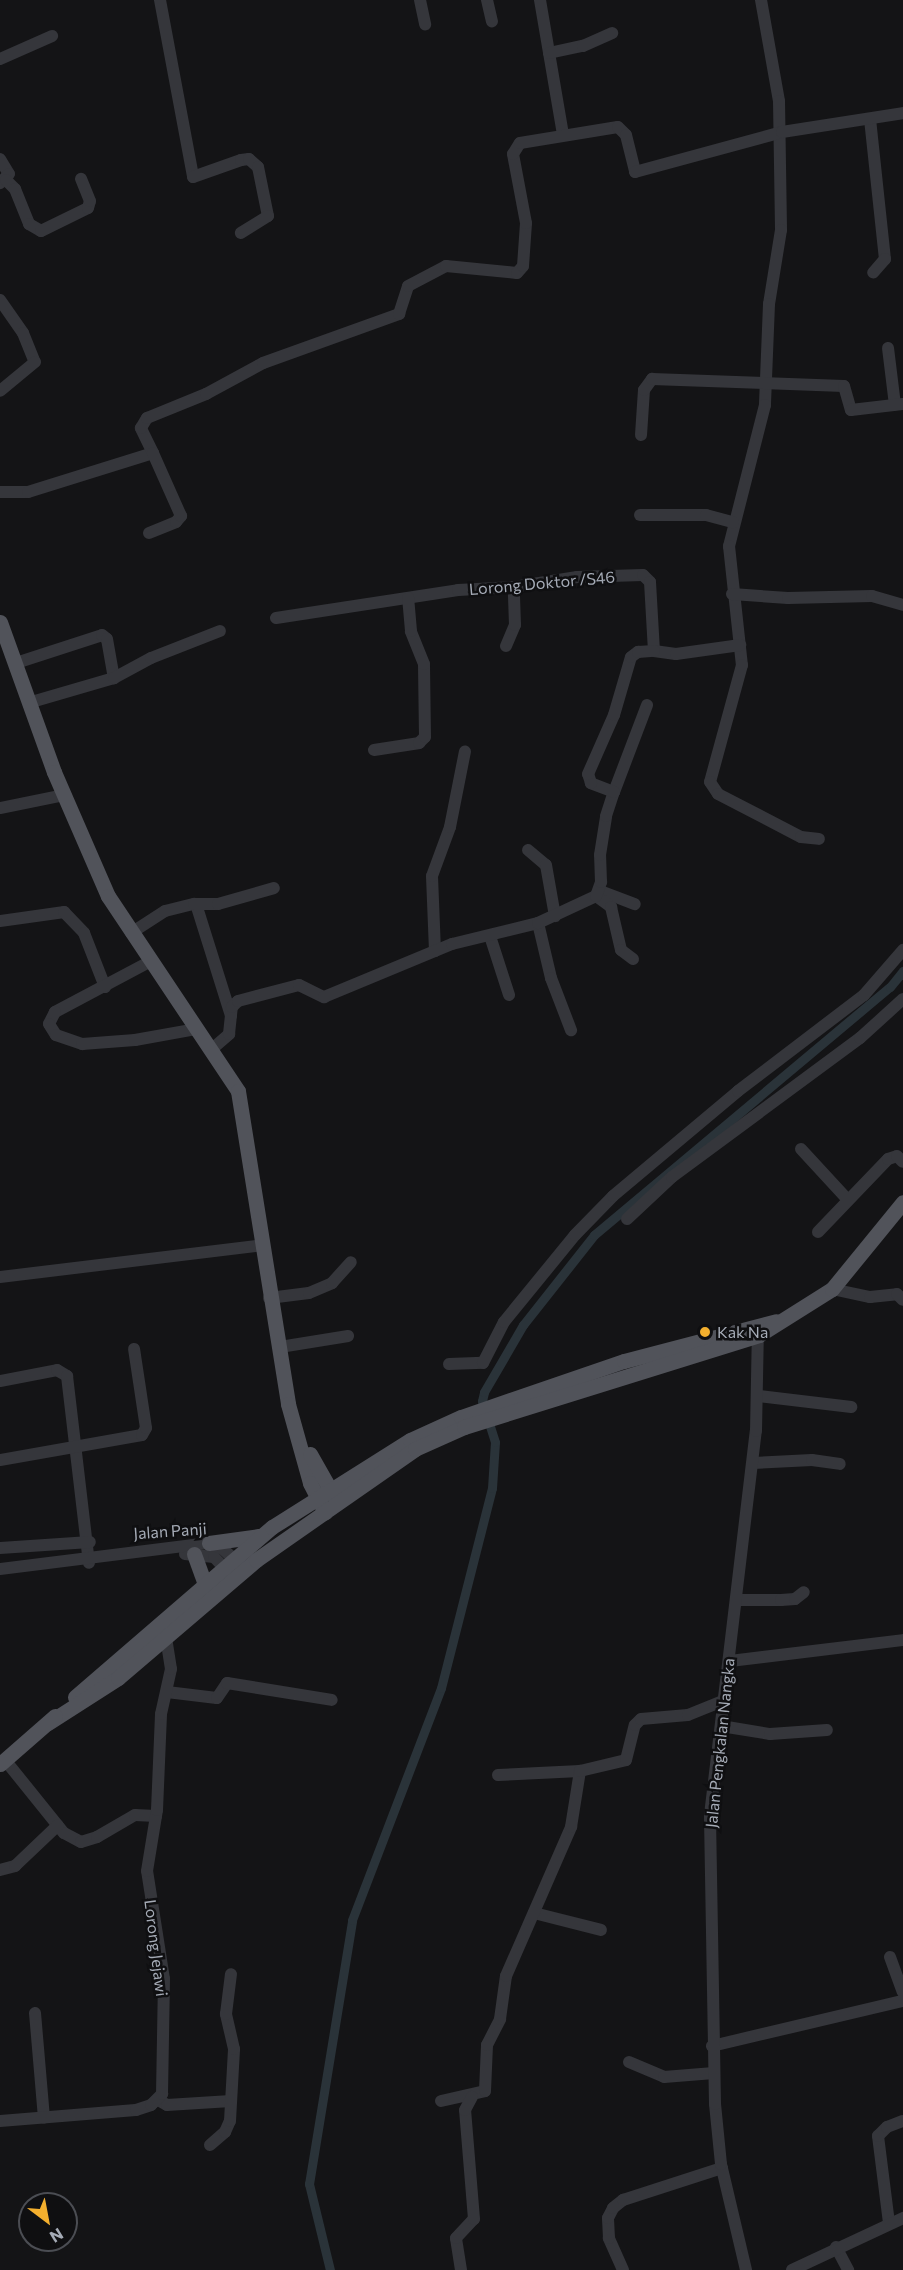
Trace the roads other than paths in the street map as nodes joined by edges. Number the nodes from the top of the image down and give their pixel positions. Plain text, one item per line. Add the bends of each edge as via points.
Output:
1 (160, 0) edge
2 (420, 0) edge
3 (487, 0) edge
4 (540, 0) edge
5 (761, 0) edge
6 (492, 21) dead end
7 (425, 24) dead end
8 (612, 33) dead end
9 (52, 36) dead end
10 (549, 53) junction
11 (0, 59) edge
12 (903, 112) edge
13 (870, 119) junction
14 (782, 132) junction
15 (563, 135) junction
16 (0, 159) edge
17 (81, 179) dead end
18 (3, 182) edge
19 (241, 233) dead end
20 (873, 273) dead end
21 (0, 300) edge
22 (888, 348) dead end
23 (766, 385) junction
24 (0, 391) edge
25 (899, 405) edge
26 (642, 435) dead end
27 (153, 453) junction
28 (0, 492) edge
29 (640, 515) dead end
30 (733, 522) junction
31 (149, 533) dead end
32 (514, 587) junction
33 (732, 594) junction
34 (408, 598) junction
35 (903, 605) edge
36 (276, 618) dead end
37 (0, 622) edge
38 (219, 631) dead end
39 (740, 645) junction
40 (506, 646) dead end
41 (654, 651) junction
42 (16, 663) junction
43 (114, 678) junction
44 (32, 702) junction
45 (647, 705) dead end
46 (374, 750) dead end
47 (465, 750) dead end
48 (614, 792) junction
49 (64, 795) junction
50 (0, 808) edge
51 (819, 839) dead end
52 (528, 850) dead end
53 (274, 888) dead end
54 (598, 893) junction
55 (196, 904) junction
56 (635, 904) dead end
57 (555, 916) junction
58 (0, 921) edge
59 (538, 923) junction
60 (131, 933) junction
61 (490, 936) junction
62 (903, 950) edge
63 (435, 951) junction
64 (633, 960) dead end
65 (151, 961) junction
66 (105, 987) junction
67 (509, 995) dead end
68 (903, 999) edge
69 (231, 1017) junction
70 (197, 1029) junction
71 (571, 1030) dead end
72 (212, 1049) junction
73 (801, 1149) dead end
74 (903, 1162) edge
75 (848, 1200) junction
76 (903, 1202) edge
77 (627, 1220) dead end
78 (818, 1232) dead end
79 (262, 1245) junction
80 (351, 1262) dead end
81 (0, 1277) edge
82 (832, 1289) junction
83 (269, 1298) junction
84 (903, 1300) edge
85 (758, 1329) junction
86 (348, 1336) dead end
87 (280, 1347) junction
88 (134, 1349) dead end
89 (449, 1364) dead end
90 (0, 1381) edge
91 (759, 1396) junction
92 (851, 1407) dead end
93 (466, 1419) junction
94 (76, 1448) junction
95 (0, 1460) edge
96 (753, 1463) junction
97 (840, 1464) dead end
98 (328, 1497) junction
99 (260, 1536) junction
100 (90, 1542) junction
101 (209, 1544) junction
102 (41, 1546) junction
103 (4, 1548) edge
104 (194, 1554) junction
105 (89, 1560) junction
106 (228, 1562) junction
107 (41, 1565) junction
108 (5, 1569) edge
109 (239, 1574) junction
110 (204, 1582) junction
111 (804, 1592) dead end
112 (737, 1600) junction
113 (166, 1636) junction
114 (903, 1640) edge
115 (730, 1661) junction
116 (167, 1692) junction
117 (332, 1700) dead end
118 (725, 1700) junction
119 (48, 1723) junction
120 (722, 1726) junction
121 (827, 1730) dead end
122 (2, 1762) edge
123 (580, 1771) junction
124 (498, 1775) dead end
125 (156, 1816) junction
126 (58, 1825) junction
127 (0, 1869) edge
128 (534, 1913) junction
129 (601, 1930) dead end
130 (890, 1957) dead end
131 (231, 1974) dead end
132 (903, 1992) edge
133 (903, 2001) edge
134 (34, 2013) dead end
135 (712, 2046) junction
136 (629, 2062) dead end
137 (714, 2073) junction
138 (472, 2097) junction
139 (158, 2100) junction
140 (231, 2101) junction
141 (441, 2101) dead end
142 (44, 2118) junction
143 (0, 2121) edge
144 (903, 2121) edge
145 (210, 2145) dead end
146 (722, 2168) junction
147 (903, 2218) edge
148 (889, 2223) junction
149 (836, 2247) junction
150 (461, 2270) edge
151 (623, 2270) edge
152 (746, 2270) edge
153 (792, 2270) edge
154 (848, 2270) edge

1 - 19 street via 193,177 241,160 249,159 258,167 268,216
2 - 7 street
3 - 6 street
4 - 10 street
5 - 14 street
8 - 10 street via 583,46
9 - 11 street
10 - 15 street
12 - 13 street
13 - 14 street
13 - 20 street via 885,259
14 - 15 street via 635,172 626,135 618,127
14 - 23 street via 781,230 769,304
15 - 27 street via 520,143 513,150 526,223 523,266 517,273 446,266 408,286 399,314 263,363 206,394 147,418 141,428
16 - 18 street via 9,174
17 - 18 street via 90,201 88,208 41,231 29,224 15,189
21 - 24 street via 35,362
22 - 25 street
23 - 25 street via 844,386 851,410
23 - 26 street via 652,379 644,390
23 - 30 street via 765,405
27 - 28 street via 28,492
27 - 31 street via 181,516
29 - 30 street via 706,515
30 - 33 street via 729,546
32 - 34 street, Lorong Doktor /S46
32 - 40 street via 515,625
32 - 41 street, Lorong Doktor /S46 via 577,577 646,576 650,582
33 - 35 street via 798,598 872,596
33 - 39 street
34 - 36 street, Lorong Doktor /S46
34 - 46 street via 411,631 424,664 425,737 419,743
37 - 42 main road
38 - 43 street via 151,658
39 - 41 street via 676,654
39 - 51 street via 740,679 710,782 712,790 801,837
41 - 48 street via 638,652 631,657 614,714 588,774 591,783
42 - 43 street via 102,635
42 - 44 main road
43 - 44 street
44 - 49 main road
45 - 48 street
47 - 63 street via 450,827 432,876
48 - 54 street via 600,855
49 - 50 street
49 - 60 main road via 97,874
52 - 57 street via 546,866
53 - 55 street via 218,904
54 - 56 street
54 - 57 street
54 - 64 street via 611,907 621,950
55 - 60 street via 165,911
55 - 69 street
57 - 59 street
58 - 66 street via 64,912 84,933
59 - 61 street
59 - 71 street via 551,978
60 - 65 main road
61 - 63 street
61 - 67 street
62 - 89 street via 864,995 738,1091 613,1196 575,1235 504,1322 483,1363
63 - 69 street via 324,997 299,985 246,998 234,1004
65 - 66 street
65 - 70 main road
66 - 70 street via 55,1012 49,1024 56,1035 82,1044
68 - 77 street via 860,1038 672,1177
69 - 72 street via 229,1034
70 - 72 main road
72 - 79 main road via 238,1091
73 - 75 street
74 - 75 street via 897,1156 888,1159
75 - 78 street
76 - 82 main road
79 - 81 street
79 - 83 main road
80 - 83 street via 332,1283 309,1293
82 - 84 street via 870,1297 897,1294
82 - 85 main road
83 - 87 main road
85 - 91 street, Jalan Pengkalan Nangka
85 - 93 main road via 624,1361 508,1407
86 - 87 street
87 - 98 main road via 288,1404
88 - 94 street via 145,1431 135,1439
90 - 94 street via 64,1372
91 - 92 street
91 - 96 street, Jalan Pengkalan Nangka
93 - 98 main road
93 - 98 main road via 410,1440
94 - 95 street
94 - 100 street
96 - 97 street via 812,1460
96 - 112 street, Jalan Pengkalan Nangka
98 - 99 main road
98 - 109 main road via 325,1512
99 - 101 main road
99 - 106 main road
100 - 102 street
100 - 105 street
101 - 105 street, Jalan Panji
101 - 106 street, Jalan Panji
102 - 103 street
102 - 107 street
103 - 108 street
104 - 105 street
104 - 106 street
104 - 110 main road
105 - 107 street
106 - 109 street
106 - 110 main road
107 - 108 street
109 - 113 main road
110 - 119 main road
111 - 112 street via 795,1599
112 - 115 street, Jalan Pengkalan Nangka
113 - 116 street, Lorong Jejawi via 171,1669
113 - 119 main road via 118,1678
114 - 115 street
115 - 118 street, Jalan Pengkalan Nangka
116 - 117 street via 217,1698 227,1683
116 - 125 street, Lorong Jejawi via 161,1714
118 - 120 street, Jalan Pengkalan Nangka
118 - 123 street via 688,1715 642,1719 635,1725 626,1760
119 - 122 main road
120 - 121 street via 770,1734
120 - 135 street, Jalan Pengkalan Nangka via 710,1815
122 - 126 street
123 - 124 street
123 - 128 street via 571,1827
125 - 126 street via 140,1814 81,1842
125 - 139 street, Lorong Jejawi via 147,1871 164,1979 164,2086
126 - 127 street via 15,1866
128 - 129 street
128 - 138 street via 506,1976 500,2019 487,2045 485,2091
130 - 132 street
131 - 140 street via 226,2014 234,2049
133 - 135 street
134 - 142 street
135 - 137 street, Jalan Pengkalan Nangka
136 - 137 street via 664,2077
137 - 146 street, Jalan Pengkalan Nangka
138 - 141 street
138 - 150 street via 465,2109 474,2219 456,2238
139 - 140 street via 167,2105
139 - 142 street via 136,2110
140 - 145 street via 228,2127
142 - 143 street
144 - 148 street via 886,2127 878,2136
146 - 151 street via 623,2200 613,2208 608,2218 609,2238
146 - 152 street, Jalan Pengkalan Nangka
147 - 148 street
148 - 149 street
149 - 153 street
149 - 154 street

